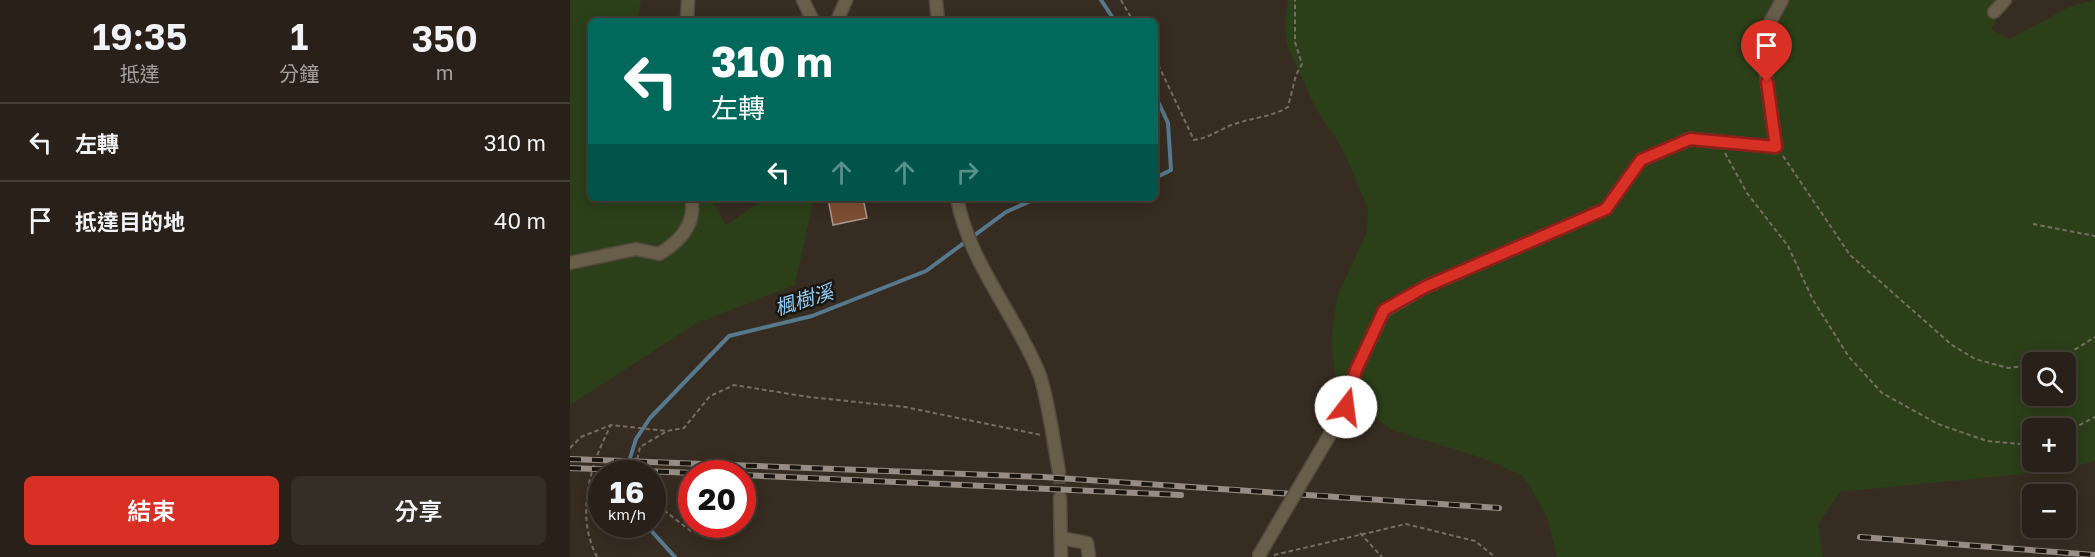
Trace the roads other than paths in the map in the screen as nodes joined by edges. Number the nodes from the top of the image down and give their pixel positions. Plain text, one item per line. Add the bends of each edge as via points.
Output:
1 (688, 0) edge
2 (803, 0) edge
3 (846, 0) edge
4 (936, 0) edge
5 (1782, 0) edge
6 (2005, 0) edge
7 (1994, 12) dead end
8 (687, 18) edge
9 (812, 18) edge
10 (838, 18) edge
11 (938, 18) edge
12 (691, 201) edge
13 (957, 201) edge
14 (570, 263) edge
15 (1059, 472) tunnel mouth
16 (1060, 498) tunnel mouth
17 (1062, 538) junction
18 (1061, 557) edge
19 (1089, 557) edge
20 (1258, 557) edge

1 - 8 street
2 - 9 street
3 - 10 street
4 - 11 street
5 - 20 street, bridge via 1761,39 1776,147 1690,139 1641,160 1606,209 1425,287 1384,310 1356,370 1346,407
6 - 7 street
12 - 14 street via 690,221 683,236 659,254 636,249
13 - 15 street via 976,259 1039,374
16 - 17 street
17 - 18 street
17 - 19 street via 1087,543

